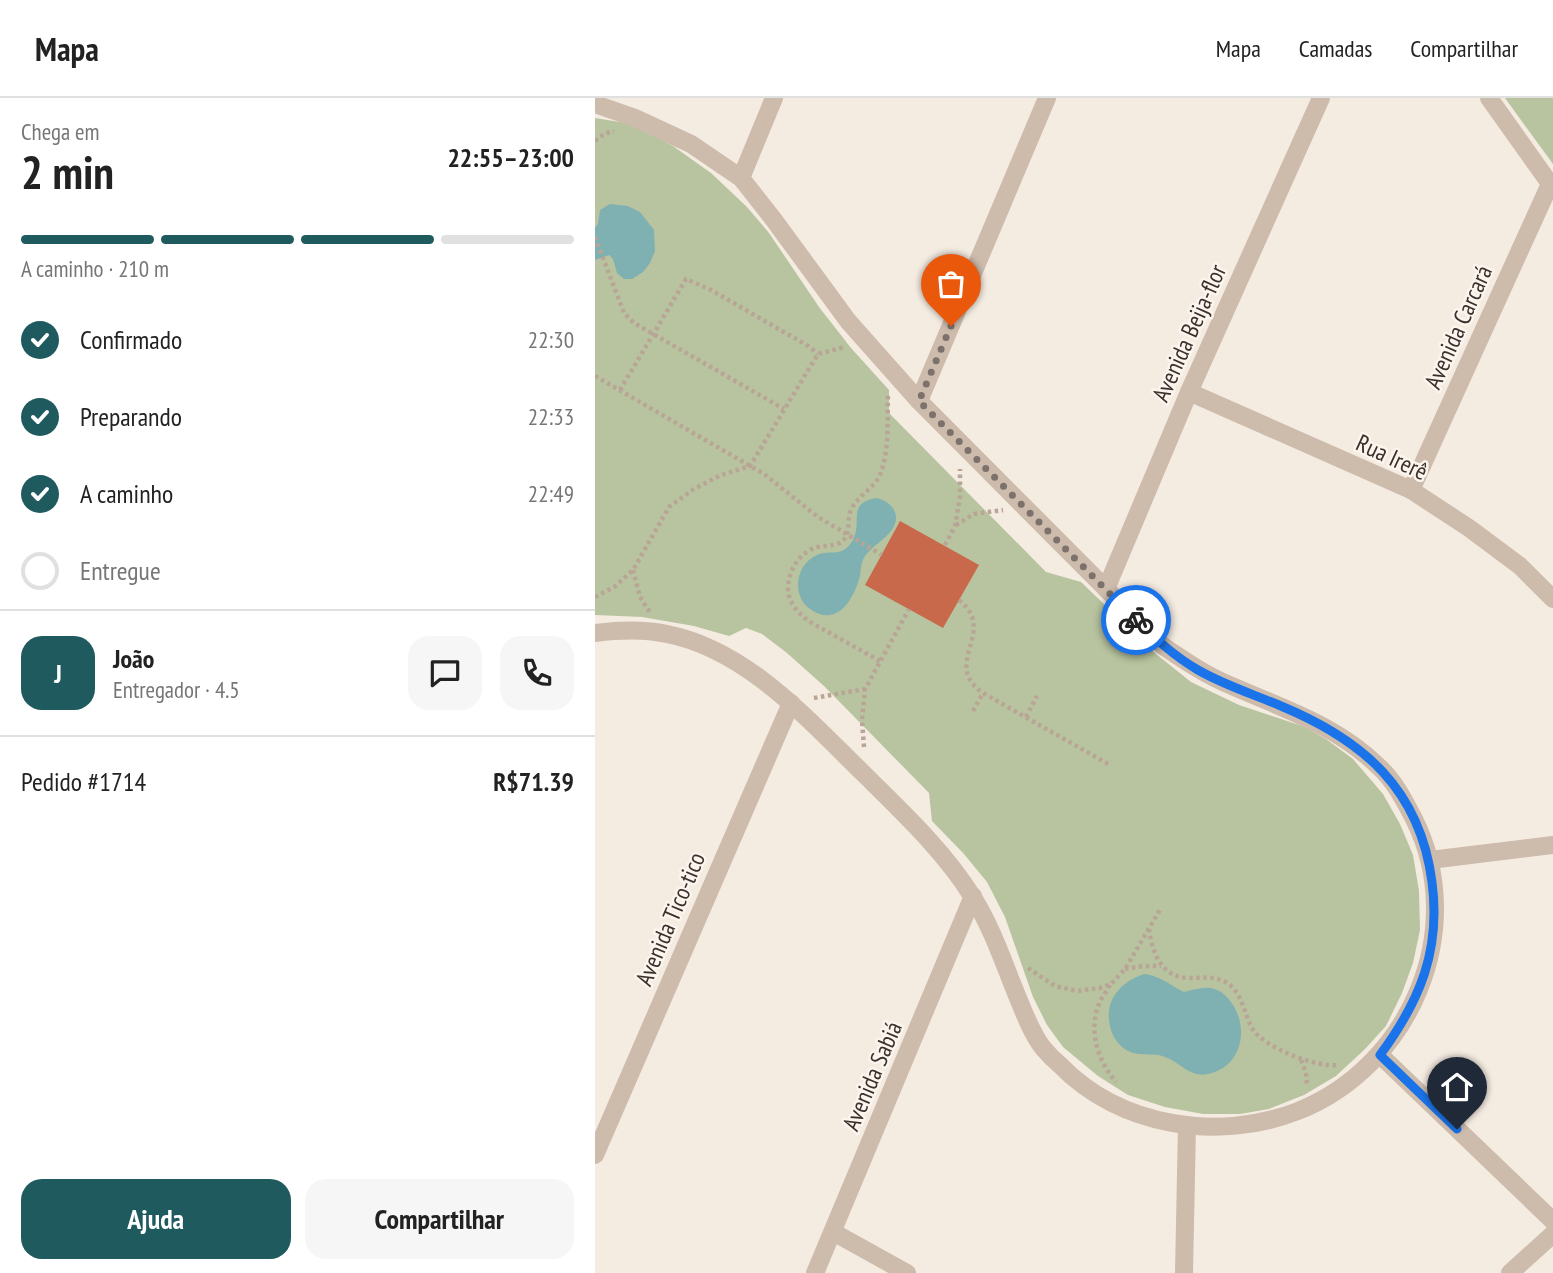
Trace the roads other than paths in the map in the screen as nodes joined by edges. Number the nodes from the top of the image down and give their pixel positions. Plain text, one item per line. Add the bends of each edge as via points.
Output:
1 (773, 98) edge
2 (1047, 98) edge
3 (1321, 98) edge
4 (1489, 98) edge
5 (595, 104) edge
6 (741, 178) junction
7 (1551, 186) edge
8 (1189, 393) junction
9 (919, 401) junction
10 (1411, 490) junction
11 (1106, 589) junction
12 (1553, 599) edge
13 (595, 633) edge
14 (791, 703) junction
15 (1553, 845) edge
16 (1430, 860) junction
17 (973, 896) junction
18 (1380, 1055) junction
19 (1187, 1125) junction
20 (595, 1155) edge
21 (1553, 1221) edge
22 (834, 1231) junction
23 (1553, 1234) edge
24 (815, 1273) edge
25 (907, 1273) edge
26 (1184, 1273) edge
27 (1510, 1273) edge

1 - 6 street
2 - 9 street
3 - 8 street, Avenida Beija-flor
4 - 7 street
5 - 6 street via 691,144
6 - 9 street via 824,291
7 - 10 street, Avenida Carcará
8 - 10 street, Rua Irerê
8 - 11 street, Avenida Beija-flor
9 - 11 street
10 - 12 street, Rua Irerê via 1520,566
11 - 16 street via 1163,646 1199,670 1325,726 1355,745 1381,768 1403,797
13 - 14 street via 668,634 702,645 730,658
14 - 17 street via 947,861
14 - 20 street, Avenida Tico-tico
15 - 16 street
16 - 18 street via 1433,934 1426,969 1414,1003
17 - 19 street via 1042,1047 1075,1081 1105,1100 1150,1119
17 - 22 street, Avenida Sabiá
18 - 19 street via 1346,1085 1282,1117 1246,1125
18 - 21 street
19 - 26 street
22 - 24 street, Avenida Sabiá
22 - 25 street
23 - 27 street

